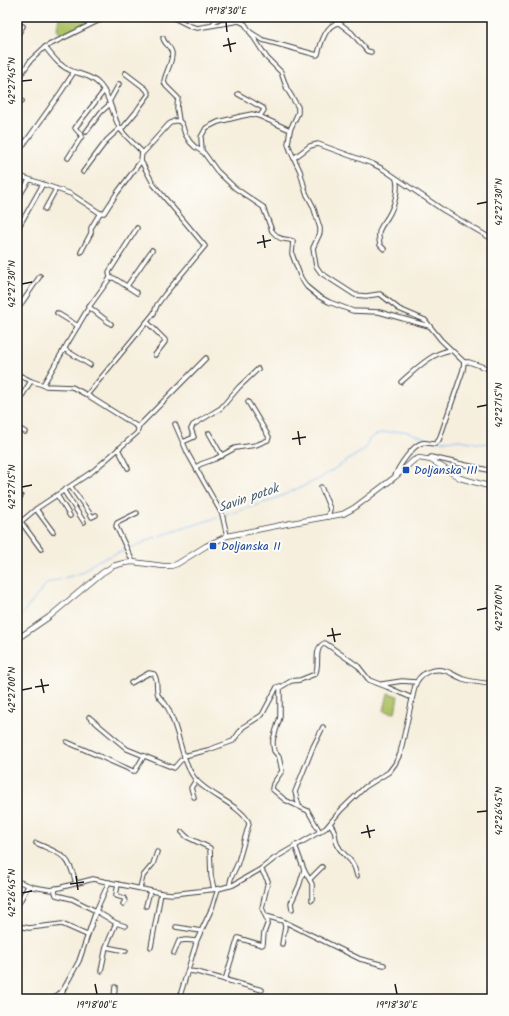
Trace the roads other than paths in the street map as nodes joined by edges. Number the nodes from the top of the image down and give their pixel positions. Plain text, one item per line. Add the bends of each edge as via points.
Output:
1 (106, 17) edge
2 (172, 17) edge
3 (222, 17) edge
4 (94, 18) edge
5 (212, 25) junction
6 (23, 26) dead end
7 (250, 32) junction
8 (17, 36) edge
9 (163, 38) dead end
10 (45, 47) junction
11 (371, 52) dead end
12 (74, 72) junction
13 (125, 73) dead end
14 (17, 80) edge
15 (119, 84) dead end
16 (104, 91) junction
17 (238, 94) dead end
18 (17, 98) edge
19 (22, 101) dead end
20 (109, 103) junction
21 (260, 116) junction
22 (179, 121) junction
23 (120, 129) junction
24 (290, 130) junction
25 (86, 132) dead end
26 (202, 151) junction
27 (143, 153) junction
28 (17, 154) edge
29 (68, 158) dead end
30 (294, 158) junction
31 (141, 161) junction
32 (83, 172) dead end
33 (17, 175) edge
34 (395, 178) junction
35 (29, 180) junction
36 (43, 184) junction
37 (56, 189) junction
38 (17, 200) edge
39 (45, 209) dead end
40 (100, 213) junction
41 (137, 228) dead end
42 (17, 230) edge
43 (492, 239) edge
44 (384, 249) dead end
45 (152, 250) dead end
46 (81, 252) dead end
47 (40, 276) dead end
48 (110, 278) junction
49 (127, 286) junction
50 (137, 294) dead end
51 (89, 308) junction
52 (17, 310) edge
53 (57, 313) dead end
54 (147, 322) junction
55 (111, 324) dead end
56 (78, 326) junction
57 (429, 326) junction
58 (64, 348) junction
59 (451, 350) junction
60 (155, 355) dead end
61 (206, 358) dead end
62 (464, 362) junction
63 (90, 365) dead end
64 (258, 368) dead end
65 (492, 370) edge
66 (17, 374) edge
67 (31, 381) junction
68 (401, 382) dead end
69 (42, 384) junction
70 (87, 395) junction
71 (248, 402) dead end
72 (17, 404) edge
73 (175, 424) dead end
74 (17, 427) edge
75 (138, 427) junction
76 (25, 432) dead end
77 (209, 433) dead end
78 (183, 442) junction
79 (118, 449) junction
80 (222, 456) junction
81 (428, 459) junction
82 (196, 467) junction
83 (128, 468) dead end
84 (492, 471) edge
85 (395, 477) junction
86 (71, 487) junction
87 (321, 487) dead end
88 (492, 487) edge
89 (64, 492) junction
90 (57, 495) junction
91 (20, 496) dead end
92 (17, 500) edge
93 (36, 509) junction
94 (137, 513) dead end
95 (96, 515) dead end
96 (70, 516) dead end
97 (328, 517) junction
98 (84, 522) dead end
99 (19, 524) edge
100 (53, 532) dead end
101 (227, 536) junction
102 (40, 549) dead end
103 (133, 562) junction
104 (17, 639) edge
105 (416, 682) junction
106 (131, 683) dead end
107 (380, 684) junction
108 (492, 684) edge
109 (281, 687) junction
110 (412, 698) junction
111 (88, 717) dead end
112 (323, 727) dead end
113 (67, 742) dead end
114 (144, 756) junction
115 (184, 757) junction
116 (196, 780) junction
117 (194, 796) dead end
118 (299, 806) junction
119 (330, 824) junction
120 (182, 832) dead end
121 (320, 832) junction
122 (36, 843) dead end
123 (295, 845) junction
124 (157, 852) dead end
125 (322, 867) dead end
126 (261, 869) junction
127 (304, 870) junction
128 (357, 876) dead end
129 (310, 879) junction
130 (17, 882) edge
131 (76, 882) junction
132 (109, 882) junction
133 (118, 884) junction
134 (28, 886) junction
135 (230, 886) junction
136 (56, 888) junction
137 (140, 888) junction
138 (216, 889) junction
139 (150, 891) junction
140 (161, 893) junction
141 (312, 900) dead end
142 (123, 904) dead end
143 (146, 906) dead end
144 (17, 907) edge
145 (292, 909) dead end
146 (96, 911) junction
147 (266, 916) junction
148 (283, 921) junction
149 (116, 923) junction
150 (17, 926) edge
151 (125, 926) dead end
152 (176, 927) dead end
153 (201, 931) junction
154 (87, 935) junction
155 (196, 941) junction
156 (282, 944) dead end
157 (106, 947) junction
158 (152, 947) dead end
159 (126, 951) dead end
160 (174, 953) dead end
161 (384, 965) dead end
162 (100, 971) dead end
163 (188, 971) junction
164 (225, 980) junction
165 (115, 987) dead end
166 (63, 990) junction
167 (262, 990) dead end
168 (53, 999) edge
169 (63, 999) edge
170 (114, 999) edge
171 (180, 999) edge

1 - 4 street
2 - 5 street via 194,27
3 - 5 street
4 - 10 street via 86,26
5 - 7 street via 239,21 244,23
6 - 8 street
7 - 11 street via 263,40 317,55 322,37 334,25 339,24
7 - 24 street via 267,58 281,72 298,107
9 - 22 street via 172,54 164,82 178,98
10 - 12 street via 57,62
10 - 14 street via 31,60
12 - 16 street via 93,79
12 - 28 street
13 - 23 street via 149,94
15 - 20 street
16 - 20 street
16 - 29 street via 75,128 82,136
17 - 21 street via 263,108
18 - 19 street
20 - 23 street
20 - 25 street
21 - 24 street
21 - 26 street via 252,114 212,124 201,135
22 - 26 street via 190,142
22 - 27 street via 169,124
23 - 27 street
23 - 32 street via 107,140
24 - 30 street via 288,144
26 - 57 street via 225,179 263,206 275,234 284,240 293,241 292,254 296,266 304,283 312,291 328,302 357,312 379,312
27 - 31 street
30 - 34 street via 310,146 318,144 373,164
30 - 57 street via 320,228 313,248 318,270 355,295 380,294 399,309 425,320
31 - 40 street via 120,187 104,213
31 - 54 street via 160,192 205,246 162,298
33 - 35 street
34 - 43 street
34 - 44 street via 398,188 391,212 380,228 380,245
35 - 36 street
35 - 38 street
36 - 37 street
36 - 42 street
37 - 39 street
37 - 40 street via 74,196
40 - 46 street
41 - 48 street via 109,272
45 - 49 street
47 - 52 street
48 - 49 street
48 - 51 street
49 - 50 street
51 - 55 street
51 - 56 street
53 - 56 street
54 - 60 street via 165,340
54 - 70 street
56 - 58 street
57 - 59 street
58 - 63 street
58 - 69 street
59 - 62 street
59 - 68 street via 438,353
61 - 75 street
62 - 65 street
62 - 85 street via 438,441 434,444 417,445 406,457
64 - 78 street via 221,408 193,425 191,429 194,437
66 - 67 street
67 - 69 street
67 - 72 street
69 - 70 street via 69,386
70 - 75 street
71 - 80 street via 269,439 259,444 235,448
73 - 78 street
74 - 76 street
75 - 79 street via 138,432
77 - 80 street
78 - 82 street
79 - 83 street
79 - 86 street
80 - 82 street
81 - 84 street via 431,457
81 - 85 street via 416,459
81 - 88 street via 460,478
82 - 101 street via 222,514
85 - 97 street via 349,512
86 - 89 street
86 - 95 street via 92,517
87 - 97 street via 330,509
89 - 90 street
89 - 98 street
90 - 93 street
90 - 96 street
91 - 92 street
93 - 99 street
93 - 100 street
94 - 103 street via 116,526
97 - 101 street
99 - 102 street
101 - 103 street via 171,566
103 - 104 street via 106,570 49,617
105 - 107 street
105 - 108 street via 430,671 438,670 463,679
105 - 110 street
106 - 115 street via 149,673 156,677 158,694 172,717
107 - 109 street via 369,680 358,666 324,643 318,649 317,668 314,674
107 - 110 street
109 - 115 street via 277,687 262,715 243,727 232,742
109 - 118 street via 280,717 273,745 282,771 272,789 285,800
110 - 119 street via 400,754 395,764 389,772 365,787
111 - 114 street via 128,749
112 - 118 street via 295,792
113 - 114 street via 133,771
114 - 115 street via 174,768
115 - 116 street
116 - 117 street via 191,788
116 - 135 street via 228,803 249,823 238,862 230,879
118 - 121 street via 308,810
119 - 121 street
119 - 128 street via 335,830 337,844 353,862
120 - 138 street via 210,848 211,876
121 - 123 street
122 - 131 street via 64,856
123 - 126 street
123 - 127 street
124 - 137 street via 153,864 143,876
125 - 129 street
126 - 135 street
126 - 147 street via 268,881 262,904
127 - 129 street
127 - 145 street via 291,903
129 - 141 street
130 - 134 street
131 - 132 street via 90,879
131 - 136 street
132 - 133 street
132 - 146 street
133 - 137 street
133 - 142 street via 116,894 124,898
134 - 136 street via 48,890
134 - 144 street
135 - 138 street
136 - 146 street via 56,895 72,899
137 - 139 street
138 - 140 street
138 - 153 street via 212,908
139 - 140 street
139 - 143 street
140 - 158 street
146 - 149 street
146 - 154 street
147 - 148 street
147 - 164 street via 268,922 263,945 238,938
148 - 156 street via 285,927
148 - 161 street via 360,959
149 - 151 street
149 - 157 street
150 - 154 street via 29,928 62,924
152 - 153 street
153 - 155 street
154 - 166 street via 79,961
155 - 160 street via 179,941
155 - 163 street
157 - 159 street
157 - 162 street
163 - 164 street
163 - 171 street
164 - 167 street
165 - 170 street
166 - 168 street
166 - 169 street

